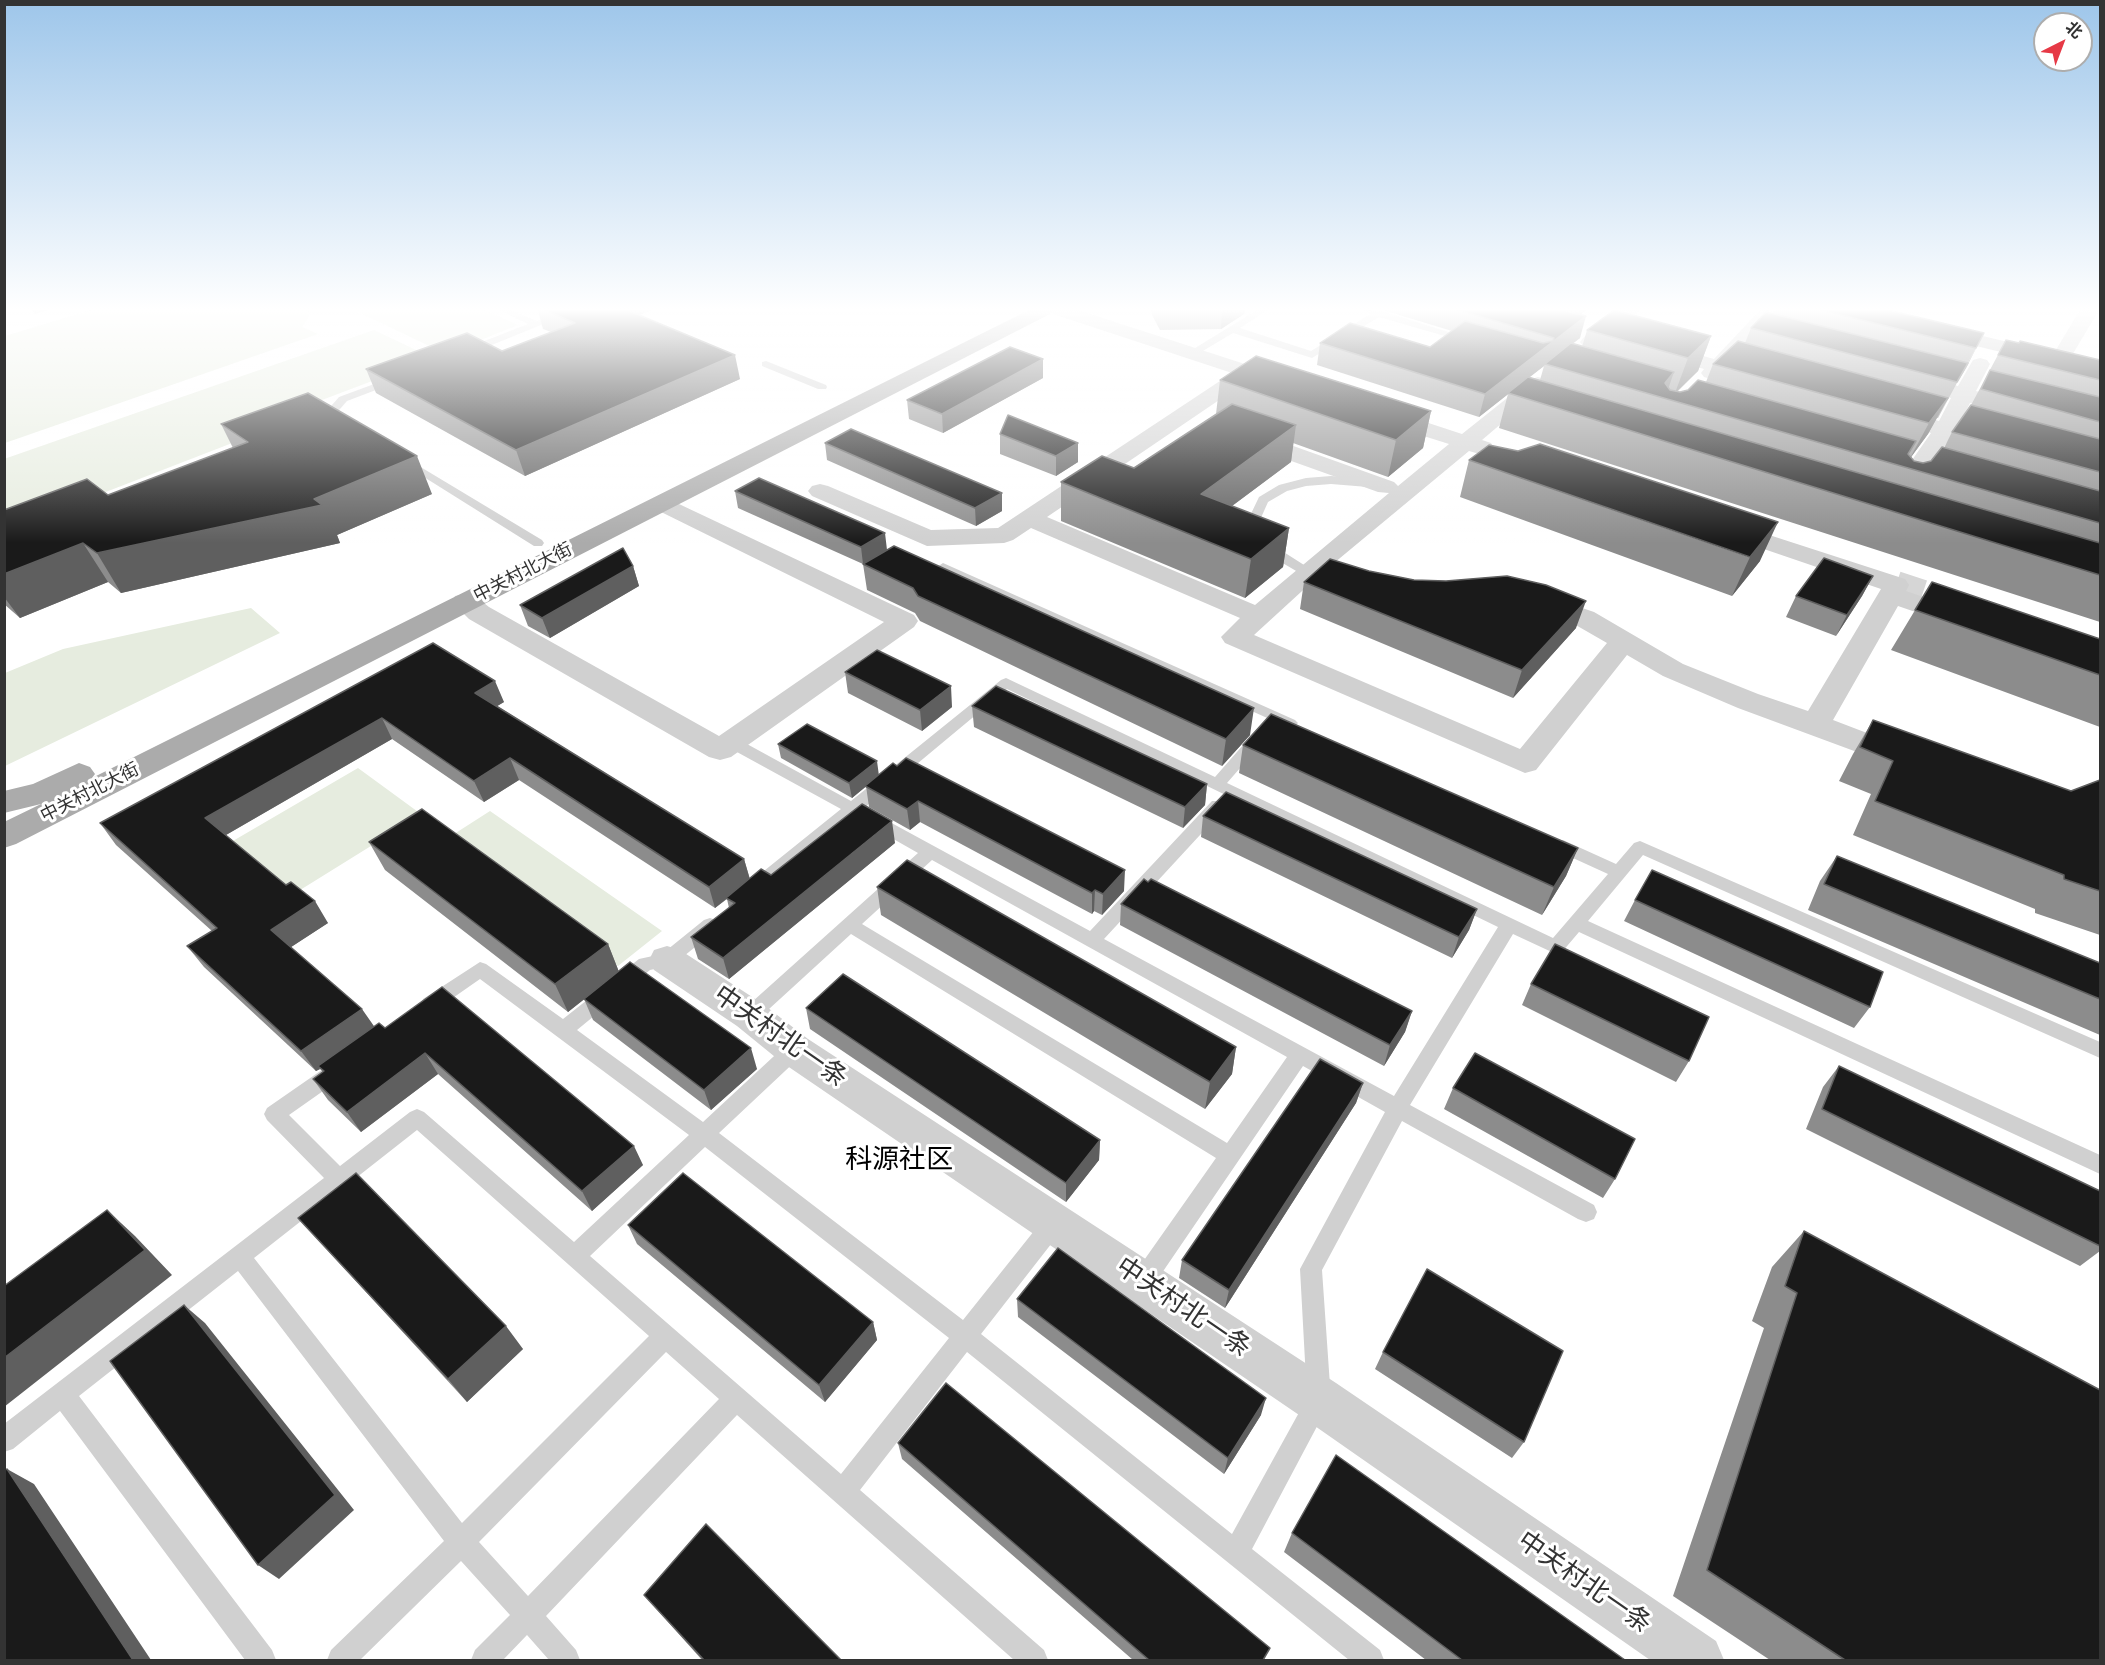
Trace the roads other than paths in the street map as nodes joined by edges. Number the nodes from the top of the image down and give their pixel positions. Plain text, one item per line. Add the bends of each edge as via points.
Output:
1 (373, 388) edge
2 (847, 388) edge
3 (890, 388) edge
4 (1236, 388) edge
5 (1241, 388) edge
6 (1540, 388) edge
7 (1941, 388) edge
8 (1967, 388) edge
9 (1965, 394) junction
10 (1866, 408) edge
11 (1364, 409) edge
12 (307, 423) edge
13 (1945, 430) junction
14 (2100, 430) edge
15 (1232, 432) edge
16 (1466, 442) junction
17 (2012, 448) edge
18 (1500, 453) edge
19 (394, 454) edge
20 (1395, 490) junction
21 (820, 491) dead end
22 (662, 503) junction
23 (1891, 515) edge
24 (1703, 521) edge
25 (1036, 522) junction
26 (927, 538) junction
27 (538, 543) junction
28 (899, 556) edge
29 (943, 567) edge
30 (1308, 572) junction
31 (871, 574) edge
32 (1380, 585) edge
33 (843, 591) junction
34 (1515, 595) edge
35 (1891, 595) junction
36 (465, 602) junction
37 (1258, 616) junction
38 (1982, 627) edge
39 (1622, 642) junction
40 (1277, 717) junction
41 (1815, 724) junction
42 (1309, 732) edge
43 (731, 742) junction
44 (1924, 766) edge
45 (1224, 788) junction
46 (43, 792) junction
47 (4, 802) edge
48 (853, 808) junction
49 (4, 811) edge
50 (4, 836) edge
51 (1544, 838) edge
52 (931, 851) junction
53 (1619, 872) junction
54 (741, 899) edge
55 (723, 914) edge
56 (1576, 923) junction
57 (850, 925) junction
58 (1509, 925) junction
59 (1092, 940) junction
60 (667, 960) junction
61 (750, 1015) junction
62 (412, 1018) edge
63 (564, 1030) junction
64 (794, 1050) junction
65 (2100, 1050) edge
66 (1300, 1054) junction
67 (353, 1059) edge
68 (1398, 1108) junction
69 (703, 1133) junction
70 (1230, 1156) junction
71 (2100, 1165) edge
72 (339, 1179) junction
73 (1586, 1212) dead end
74 (1055, 1221) junction
75 (574, 1256) junction
76 (240, 1257) junction
77 (1143, 1281) junction
78 (665, 1335) junction
79 (966, 1337) junction
80 (63, 1395) junction
81 (736, 1398) junction
82 (1319, 1400) junction
83 (4, 1440) edge
84 (843, 1491) junction
85 (461, 1542) junction
86 (1236, 1553) junction
87 (528, 1615) junction
88 (1682, 1656) edge
89 (262, 1660) edge
90 (341, 1660) edge
91 (485, 1660) edge
92 (566, 1660) edge
93 (1034, 1660) edge
94 (1370, 1660) edge

1 - 12 lane via 344,399 334,418
2 - 27 main road, 中关村北大街
3 - 22 main road, 中关村北大街
4 - 25 street
5 - 25 street via 1205,422
6 - 16 street via 1525,405
7 - 9 street
8 - 9 street
9 - 13 street
9 - 14 street
10 - 13 street
11 - 16 street
13 - 17 street
13 - 23 street via 1914,473
15 - 20 street
16 - 18 street
16 - 20 street
19 - 27 lane
20 - 30 street
20 - 30 lane via 1349,481 1306,482 1283,488 1263,500 1254,520 1258,536 1274,552
21 - 26 street
22 - 33 street
22 - 36 main road, 中关村北大街
24 - 35 street via 1896,585
25 - 26 street via 1004,535
25 - 37 street
26 - 28 street
27 - 46 main road, 中关村北大街
29 - 40 lane
30 - 32 street
30 - 37 street
31 - 33 street
33 - 43 street via 904,621
34 - 39 street via 1584,618
35 - 38 street
35 - 41 street
36 - 43 street via 479,614 720,750
36 - 50 main road, 中关村北大街
37 - 39 street via 1235,636 1524,763
39 - 41 street via 1673,670
40 - 42 lane
40 - 45 lane
41 - 44 street
43 - 48 lane
45 - 48 lane via 1006,683
45 - 58 lane
45 - 59 lane
46 - 47 main road, 中关村北大街
46 - 49 street, 中关村北大街
48 - 52 lane
48 - 54 lane
51 - 53 lane
52 - 57 lane
52 - 59 lane
53 - 56 lane
53 - 65 lane via 1640,847
55 - 60 lane
56 - 58 lane via 1556,947
56 - 71 lane
57 - 61 lane
57 - 70 lane
58 - 68 lane
59 - 66 lane
60 - 61 street, 中关村北一条
60 - 63 lane via 645,964
61 - 64 street, 中关村北一条
62 - 63 lane via 480,969
63 - 69 lane
64 - 69 lane
64 - 74 street, 中关村北一条
66 - 68 lane
66 - 70 lane
67 - 72 lane via 274,1114
68 - 73 lane
68 - 82 lane via 1311,1269
69 - 75 lane
69 - 79 lane
70 - 77 lane
72 - 75 lane via 417,1118
72 - 76 lane
74 - 77 street, 中关村北一条
74 - 79 lane
75 - 78 lane
76 - 80 lane
76 - 85 lane
77 - 82 street, 中关村北一条
78 - 81 lane
78 - 85 lane
79 - 84 lane
79 - 86 lane
80 - 83 lane
80 - 89 lane
81 - 84 lane
81 - 87 lane
82 - 86 lane
82 - 88 street, 中关村北一条
84 - 93 lane
85 - 87 lane
85 - 90 lane
86 - 94 lane
87 - 91 lane
87 - 92 lane

